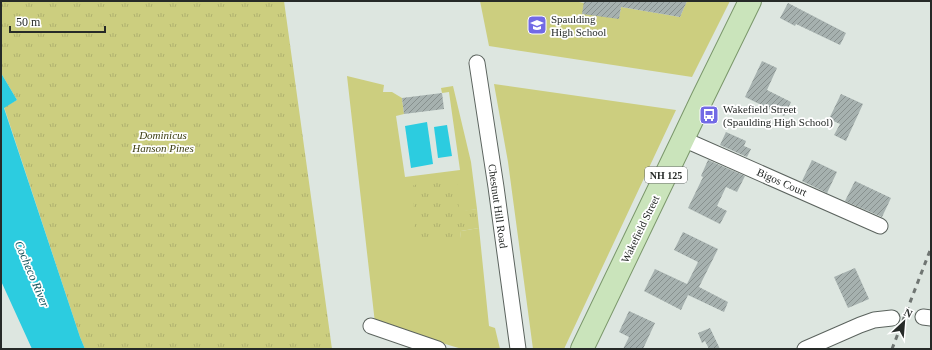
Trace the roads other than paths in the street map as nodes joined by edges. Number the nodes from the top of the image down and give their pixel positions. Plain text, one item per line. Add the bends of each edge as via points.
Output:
1 (750, 1) edge
2 (477, 63) dead end
3 (683, 139) junction
4 (880, 226) dead end
5 (892, 318) dead end
6 (371, 326) dead end
7 (438, 349) edge
8 (518, 349) edge
9 (582, 349) edge
10 (805, 349) edge

1 - 3 main road, Wakefield Street / NH 125
2 - 8 street, Chestnut Hill Road
3 - 4 street, Bigos Court
3 - 9 main road, Wakefield Street / NH 125
5 - 10 street via 874,320
6 - 7 street

